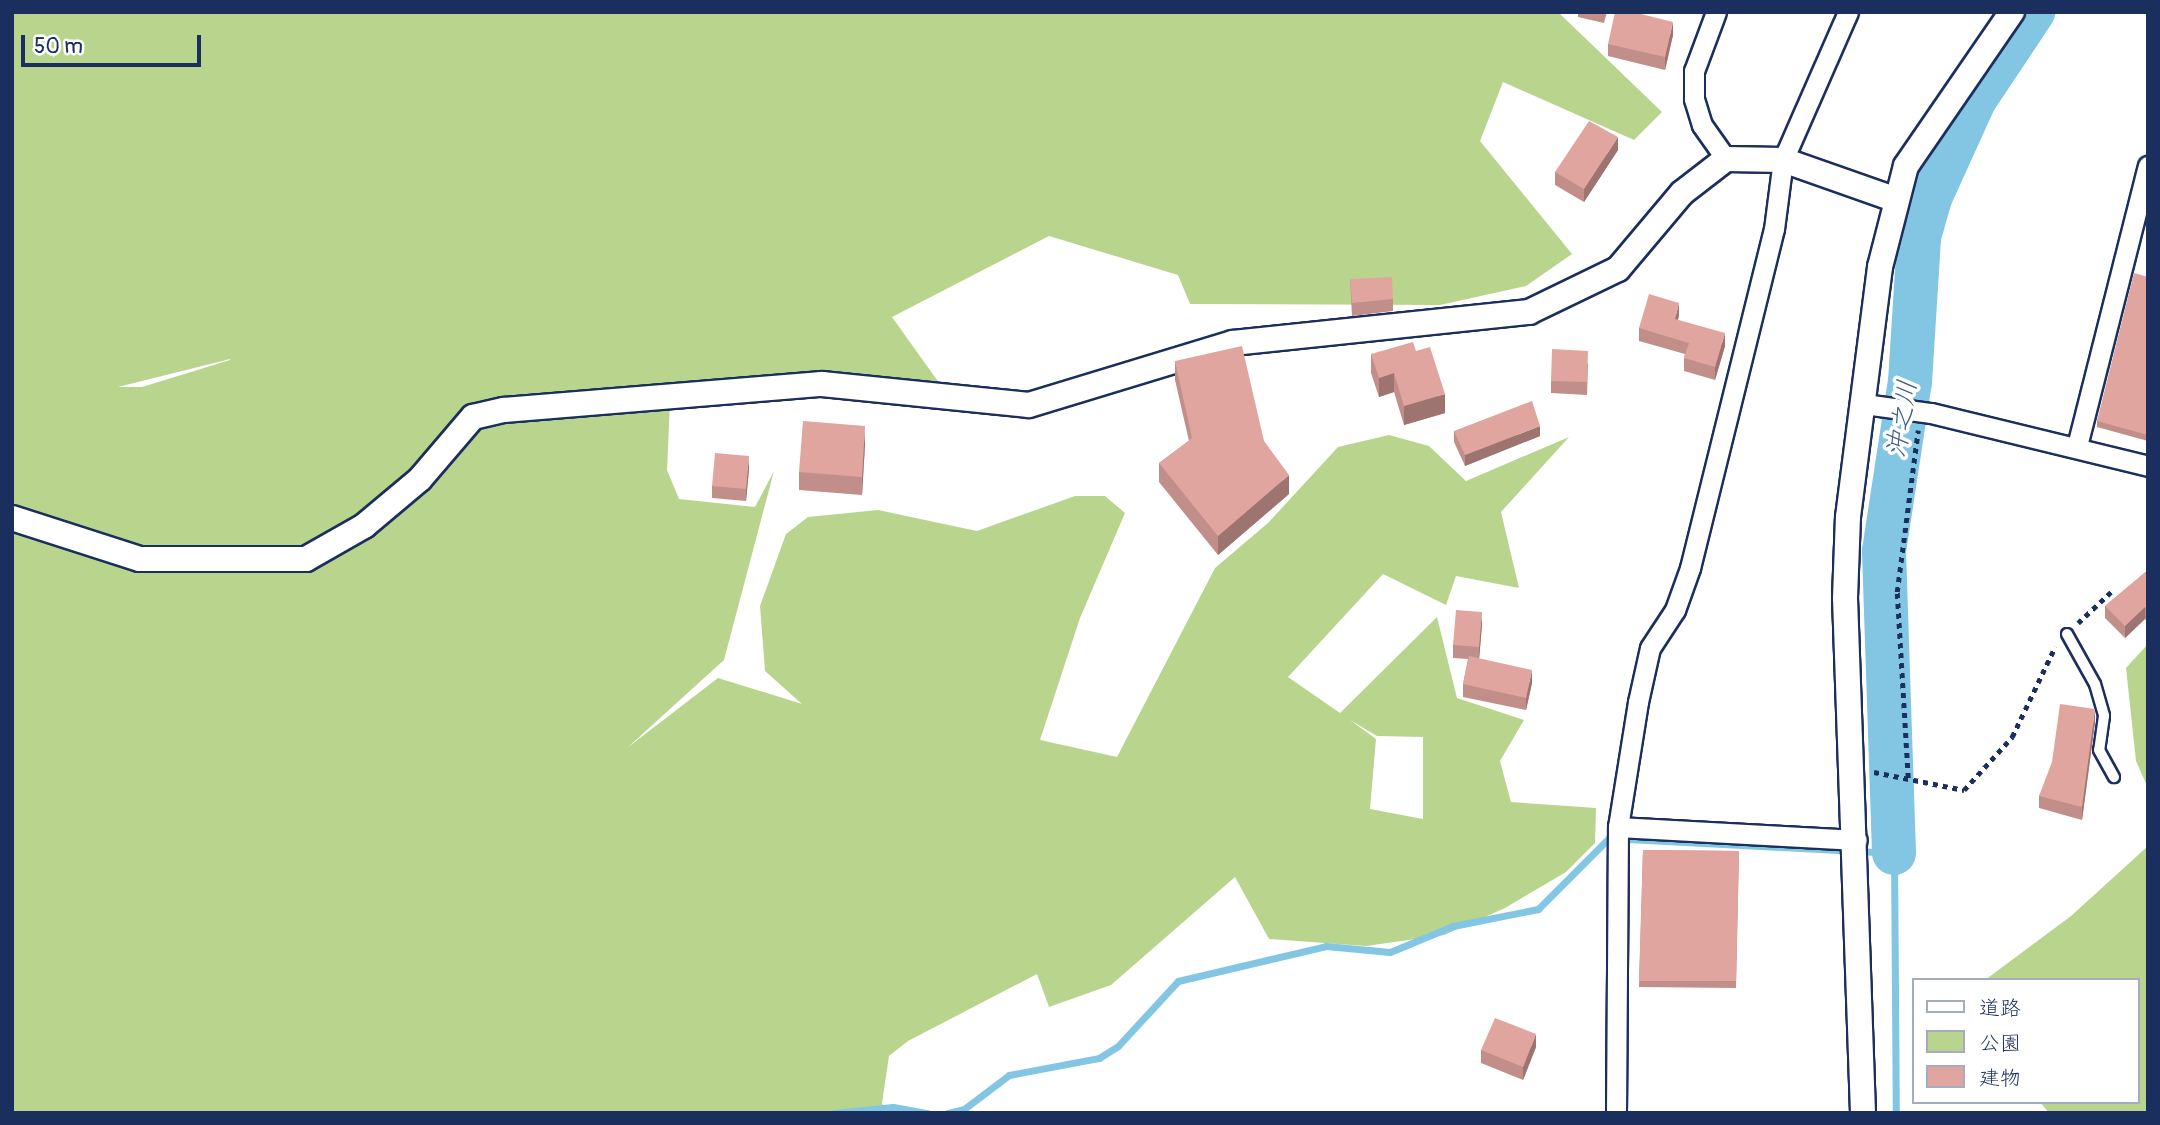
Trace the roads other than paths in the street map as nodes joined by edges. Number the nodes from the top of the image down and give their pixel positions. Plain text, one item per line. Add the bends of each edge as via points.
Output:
1 (1716, 12) edge
2 (1848, 12) edge
3 (2012, 12) edge
4 (1726, 159) junction
5 (1783, 160) junction
6 (2148, 166) edge
7 (1894, 199) junction
8 (1864, 404) junction
9 (2077, 446) junction
10 (2148, 467) edge
11 (12, 518) edge
12 (2067, 634) road end
13 (2114, 777) dead end
14 (1618, 827) junction
15 (1857, 839) junction
16 (1616, 1113) edge
17 (1863, 1113) edge

1 - 4 street via 1694,71 1694,99 1702,125
2 - 5 street
3 - 7 street via 1906,166
4 - 5 street
4 - 11 street via 1682,193 1618,269 1529,312 1233,343 1029,405 822,384 513,408 473,417 420,479 364,526 306,559 140,559
5 - 7 street
5 - 14 street via 1774,229 1690,568 1647,662
6 - 9 street
7 - 8 street
8 - 9 street
8 - 15 street via 1845,598
9 - 10 street
12 - 13 lane via 2095,684 2104,716 2099,750
14 - 15 street
14 - 16 street
15 - 17 street

